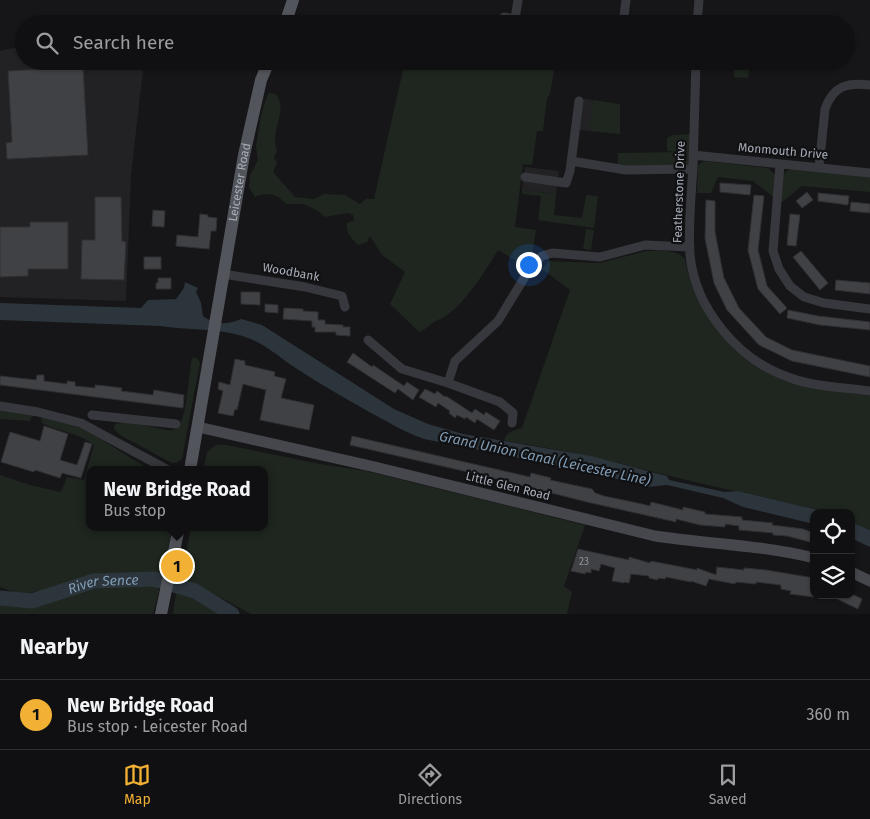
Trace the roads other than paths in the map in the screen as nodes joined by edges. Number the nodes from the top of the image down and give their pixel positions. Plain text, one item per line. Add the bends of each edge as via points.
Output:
1 (293, 0) edge
2 (518, 0) edge
3 (626, 0) edge
4 (699, 0) edge
5 (288, 15) edge
6 (516, 15) edge
7 (624, 15) edge
8 (698, 15) edge
9 (265, 70) edge
10 (696, 70) edge
11 (870, 85) edge
12 (579, 101) dead end
13 (693, 155) junction
14 (571, 161) junction
15 (780, 164) junction
16 (819, 167) junction
17 (692, 169) junction
18 (870, 173) edge
19 (525, 178) dead end
20 (690, 247) junction
21 (223, 274) junction
22 (345, 307) dead end
23 (870, 309) edge
24 (368, 340) dead end
25 (448, 383) junction
26 (870, 391) edge
27 (0, 406) edge
28 (92, 415) dead end
29 (110, 417) junction
30 (512, 423) dead end
31 (176, 424) dead end
32 (198, 427) junction
33 (99, 432) junction
34 (160, 466) edge
35 (191, 466) edge
36 (178, 531) edge
37 (810, 557) edge
38 (855, 574) edge
39 (870, 581) edge
40 (161, 614) edge

1 - 5 main road
2 - 6 street
3 - 7 street
4 - 8 street
9 - 21 main road, Leicester Road via 244,155
10 - 13 street, Featherstone Drive
11 - 16 street via 839,88 828,101
12 - 14 street
13 - 15 street, Monmouth Drive
13 - 17 street, Featherstone Drive
14 - 17 street via 626,170
14 - 19 street via 566,183
15 - 16 street, Monmouth Drive
15 - 23 street via 773,251 779,269 790,286 804,297
16 - 18 street, Monmouth Drive
17 - 20 street, Featherstone Drive
20 - 25 street via 646,245 600,257 552,253 542,256 532,265 498,321 455,361
20 - 26 street, Featherstone Drive via 696,282 710,311 728,337 752,358 800,381
21 - 22 street, Woodbank via 326,291 342,296
21 - 32 main road, Leicester Road
24 - 25 street via 402,369
25 - 30 street via 500,402 513,413
27 - 33 street via 65,418
28 - 29 street
29 - 31 street via 161,426
29 - 33 street
32 - 35 main road
32 - 37 main road, Little Glen Road via 656,536
33 - 34 street
36 - 40 main road
38 - 39 main road

